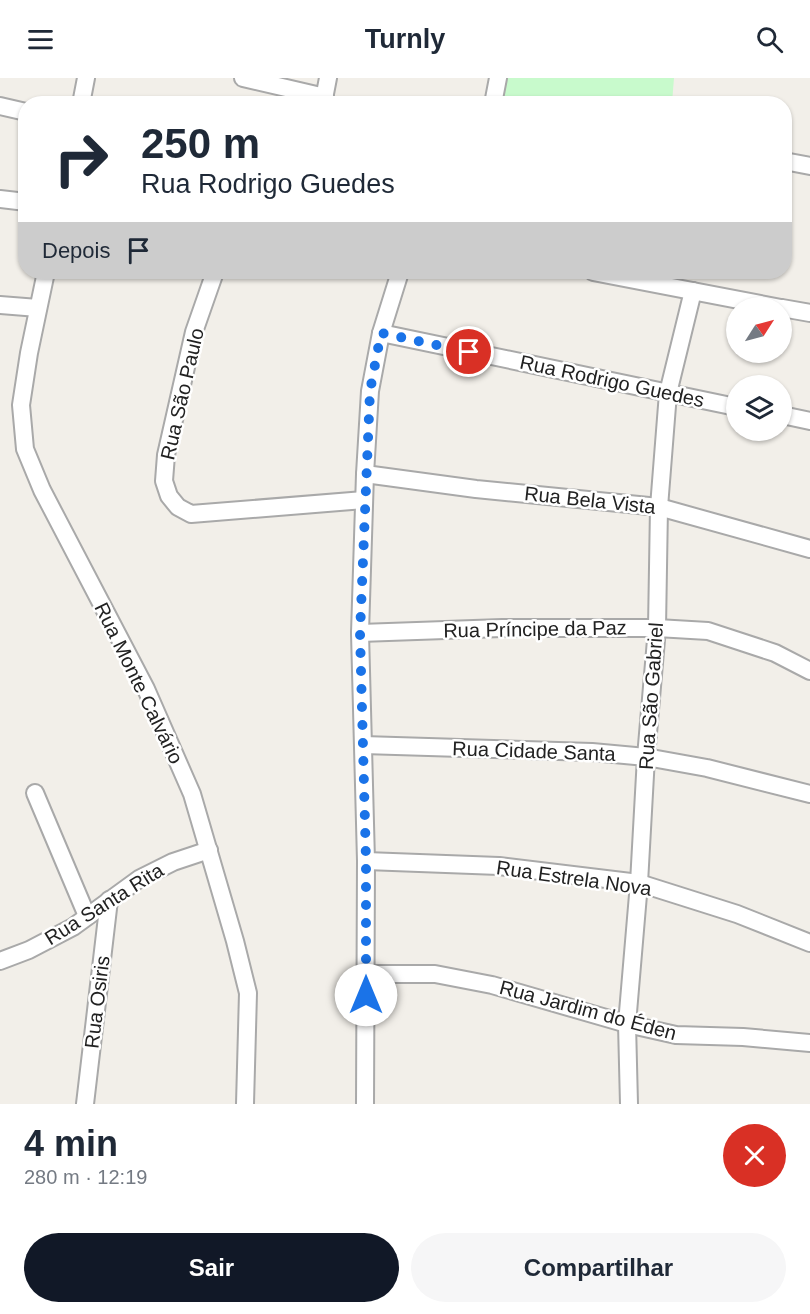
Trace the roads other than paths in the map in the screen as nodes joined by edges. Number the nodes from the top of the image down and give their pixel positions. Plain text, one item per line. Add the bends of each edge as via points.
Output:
1 (86, 78) edge
2 (243, 78) edge
3 (328, 78) edge
4 (498, 78) edge
5 (83, 96) edge
6 (309, 96) edge
7 (325, 96) edge
8 (495, 96) edge
9 (0, 106) edge
10 (18, 110) edge
11 (792, 163) edge
12 (810, 166) edge
13 (0, 199) edge
14 (18, 201) edge
15 (44, 279) edge
16 (213, 279) edge
17 (397, 279) edge
18 (630, 279) edge
19 (693, 291) junction
20 (726, 297) edge
21 (0, 305) edge
22 (38, 308) junction
23 (792, 310) edge
24 (810, 313) edge
25 (381, 333) junction
26 (668, 393) junction
27 (726, 405) edge
28 (792, 418) edge
29 (810, 421) edge
30 (365, 474) junction
31 (364, 500) junction
32 (658, 507) junction
33 (810, 549) edge
34 (657, 628) junction
35 (360, 633) junction
36 (810, 671) edge
37 (363, 745) junction
38 (646, 757) junction
39 (35, 794) dead end
40 (810, 794) edge
41 (209, 850) junction
42 (366, 861) junction
43 (639, 883) junction
44 (108, 900) junction
45 (87, 916) junction
46 (810, 943) edge
47 (0, 961) edge
48 (366, 974) junction
49 (627, 1024) junction
50 (810, 1043) edge
51 (85, 1104) edge
52 (245, 1104) edge
53 (365, 1104) edge
54 (629, 1104) edge

1 - 5 street
2 - 6 street
3 - 7 street
4 - 8 street
9 - 10 street
11 - 12 street
13 - 14 street
15 - 22 street, Rua Monte Calvário
16 - 31 street, Rua São Paulo via 194,332 166,455 164,481 169,496 191,514
17 - 25 street
18 - 19 street
19 - 20 street
19 - 26 street, Rua São Gabriel
21 - 22 street
22 - 41 street, Rua Monte Calvário via 21,405 25,449 42,490 146,689 192,794
23 - 24 street
25 - 26 street, Rua Rodrigo Guedes
25 - 30 street via 370,391
26 - 27 street, Rua Rodrigo Guedes
26 - 32 street, Rua São Gabriel
28 - 29 street
30 - 31 street
30 - 32 street, Rua Bela Vista
31 - 35 street
32 - 33 street, Rua Bela Vista
32 - 34 street, Rua São Gabriel
34 - 35 street, Rua Príncipe da Paz
34 - 36 street, Rua Príncipe da Paz via 708,631 775,653
34 - 38 street, Rua São Gabriel
35 - 37 street
37 - 38 street, Rua Cidade Santa
37 - 42 street
38 - 40 street, Rua Cidade Santa
38 - 43 street, Rua São Gabriel
39 - 45 street
41 - 44 street, Rua Santa Rita via 173,862
41 - 52 street, Rua Monte Calvário via 248,993
42 - 43 street, Rua Estrela Nova via 499,866
42 - 48 street
43 - 46 street, Rua Estrela Nova via 737,914
43 - 49 street, Rua São Gabriel
44 - 45 street, Rua Santa Rita
44 - 51 street, Rua Osiris
45 - 47 street, Rua Santa Rita via 73,927
48 - 49 street, Rua Jardim do Éden via 435,974 492,985
48 - 53 street
49 - 50 street, Rua Jardim do Éden via 676,1035
49 - 54 street, Rua São Gabriel

